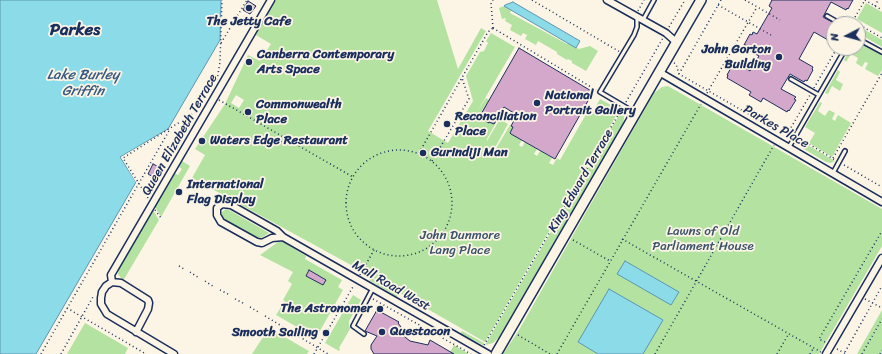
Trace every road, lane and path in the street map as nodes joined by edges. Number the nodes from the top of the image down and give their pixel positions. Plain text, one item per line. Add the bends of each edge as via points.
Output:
1 (222, 0) edge
2 (247, 0) edge
3 (271, 0) edge
4 (493, 0) edge
5 (532, 0) edge
6 (607, 0) edge
7 (644, 0) edge
8 (654, 0) edge
9 (701, 0) edge
10 (721, 0) edge
11 (745, 0) edge
12 (865, 0) edge
13 (878, 0) edge
14 (718, 5) junction
15 (875, 6) junction
16 (757, 7) junction
17 (882, 10) edge
18 (856, 16) edge
19 (638, 18) junction
20 (780, 20) dead end
21 (749, 22) junction
22 (493, 28) junction
23 (866, 29) edge
24 (682, 32) junction
25 (666, 34) junction
26 (771, 35) dead end
27 (882, 38) edge
28 (676, 42) junction
29 (866, 43) edge
30 (221, 45) junction
31 (882, 52) edge
32 (622, 53) junction
33 (841, 56) edge
34 (676, 64) dead end
35 (646, 66) dead end
36 (659, 72) junction
37 (882, 73) edge
38 (679, 74) junction
39 (462, 78) junction
40 (791, 79) dead end
41 (216, 82) dead end
42 (596, 90) dead end
43 (709, 91) junction
44 (819, 95) junction
45 (214, 98) junction
46 (704, 98) junction
47 (206, 101) dead end
48 (623, 106) junction
49 (635, 113) junction
50 (170, 129) junction
51 (789, 131) dead end
52 (286, 134) dead end
53 (776, 140) junction
54 (281, 142) dead end
55 (789, 148) junction
56 (845, 151) dead end
57 (419, 153) junction
58 (833, 158) dead end
59 (432, 161) junction
60 (833, 173) junction
61 (353, 177) junction
62 (139, 183) junction
63 (882, 202) edge
64 (152, 205) junction
65 (161, 218) dead end
66 (882, 231) edge
67 (283, 237) junction
68 (622, 239) junction
69 (573, 240) dead end
70 (374, 250) junction
71 (882, 258) edge
72 (610, 261) junction
73 (179, 266) dead end
74 (184, 269) dead end
75 (190, 272) dead end
76 (199, 278) dead end
77 (358, 279) junction
78 (205, 281) dead end
79 (112, 282) junction
80 (696, 282) junction
81 (882, 286) edge
82 (214, 287) dead end
83 (374, 288) junction
84 (220, 290) dead end
85 (230, 295) dead end
86 (860, 296) junction
87 (235, 298) dead end
88 (378, 300) dead end
89 (872, 303) junction
90 (245, 304) dead end
91 (250, 307) dead end
92 (67, 308) junction
93 (882, 308) edge
94 (260, 313) dead end
95 (265, 316) dead end
96 (882, 319) edge
97 (136, 332) junction
98 (364, 334) dead end
99 (789, 334) junction
100 (518, 335) dead end
101 (819, 339) dead end
102 (318, 347) junction
103 (813, 348) junction
104 (481, 350) junction
105 (882, 350) edge
106 (41, 354) edge
107 (146, 354) edge
108 (174, 354) edge
109 (314, 354) edge
110 (328, 354) edge
111 (471, 354) edge
112 (488, 354) edge
113 (496, 354) edge
114 (550, 354) edge
115 (557, 354) edge
116 (655, 354) edge
117 (778, 354) edge
118 (810, 354) edge
119 (825, 354) edge
120 (845, 354) edge
121 (862, 354) edge
122 (880, 354) edge

1 - 30 path
2 - 30 path
3 - 45 street, Queen Elizabeth Terrace
4 - 22 path
5 - 32 path
6 - 19 street
7 - 19 path
8 - 19 lane
9 - 24 main road, King Edward Terrace
10 - 14 path
11 - 16 path
12 - 15 path
12 - 18 path
13 - 15 path
14 - 21 path
14 - 38 path
15 - 17 path
16 - 20 path
16 - 21 path
19 - 25 street
19 - 32 lane via 634,35
21 - 26 path
21 - 43 path
22 - 39 path via 488,32
22 - 42 path
23 - 27 path
24 - 25 street
24 - 28 main road, King Edward Terrace
25 - 28 street
28 - 36 main road, King Edward Terrace
29 - 31 lane
30 - 41 path
32 - 48 lane via 600,92
33 - 44 lane
34 - 38 path
35 - 48 path
36 - 46 street, Parkes Place
36 - 49 main road, King Edward Terrace
37 - 58 path
38 - 43 path
39 - 57 path
39 - 59 path via 468,99
40 - 44 lane
43 - 46 path
43 - 51 path via 778,131
44 - 55 lane
45 - 61 path
45 - 64 street, Queen Elizabeth Terrace
46 - 53 street, Parkes Place
46 - 68 path
47 - 50 path via 191,116
48 - 49 lane
48 - 104 path
49 - 113 main road, King Edward Terrace
50 - 62 path
50 - 62 path via 123,158
52 - 54 path, bridge
53 - 55 street, Parkes Place
53 - 80 path
55 - 60 street, Parkes Place
56 - 60 lane
57 - 59 path
57 - 61 path via 399,150 382,153 365,163
59 - 70 path via 445,177 452,194 452,215 444,232 430,247 413,255 393,256
60 - 63 street, Parkes Place
61 - 70 path via 347,196 348,217 359,238
62 - 64 path
62 - 92 path
64 - 65 path
64 - 79 street, Queen Elizabeth Terrace via 111,275
66 - 101 path
67 - 67 street, Mall Road West via 272,238 262,243 256,242 221,222 217,208 222,204 230,204
67 - 77 street, Mall Road West
68 - 72 path
68 - 80 path
69 - 72 path
70 - 77 path
71 - 86 street
72 - 115 path
73 - 74 path
75 - 76 path
77 - 83 street, Mall Road West
77 - 102 path
78 - 82 path
79 - 97 street, Queen Elizabeth Terrace via 102,292 101,304 107,314
79 - 97 street via 121,284 148,300 148,309
80 - 99 path
80 - 116 path
81 - 89 path
83 - 98 lane via 353,326
83 - 104 street, Mall Road West
84 - 85 path
86 - 89 path
86 - 119 street
87 - 90 path
88 - 111 path
89 - 93 path
89 - 120 path
91 - 94 path
92 - 106 path
92 - 107 path
95 - 102 path
96 - 121 path
97 - 108 street, Queen Elizabeth Terrace
99 - 103 path
99 - 117 path
100 - 114 path
102 - 109 path
102 - 110 path
103 - 118 path
103 - 119 path
104 - 112 street, Mall Road West
105 - 122 path

